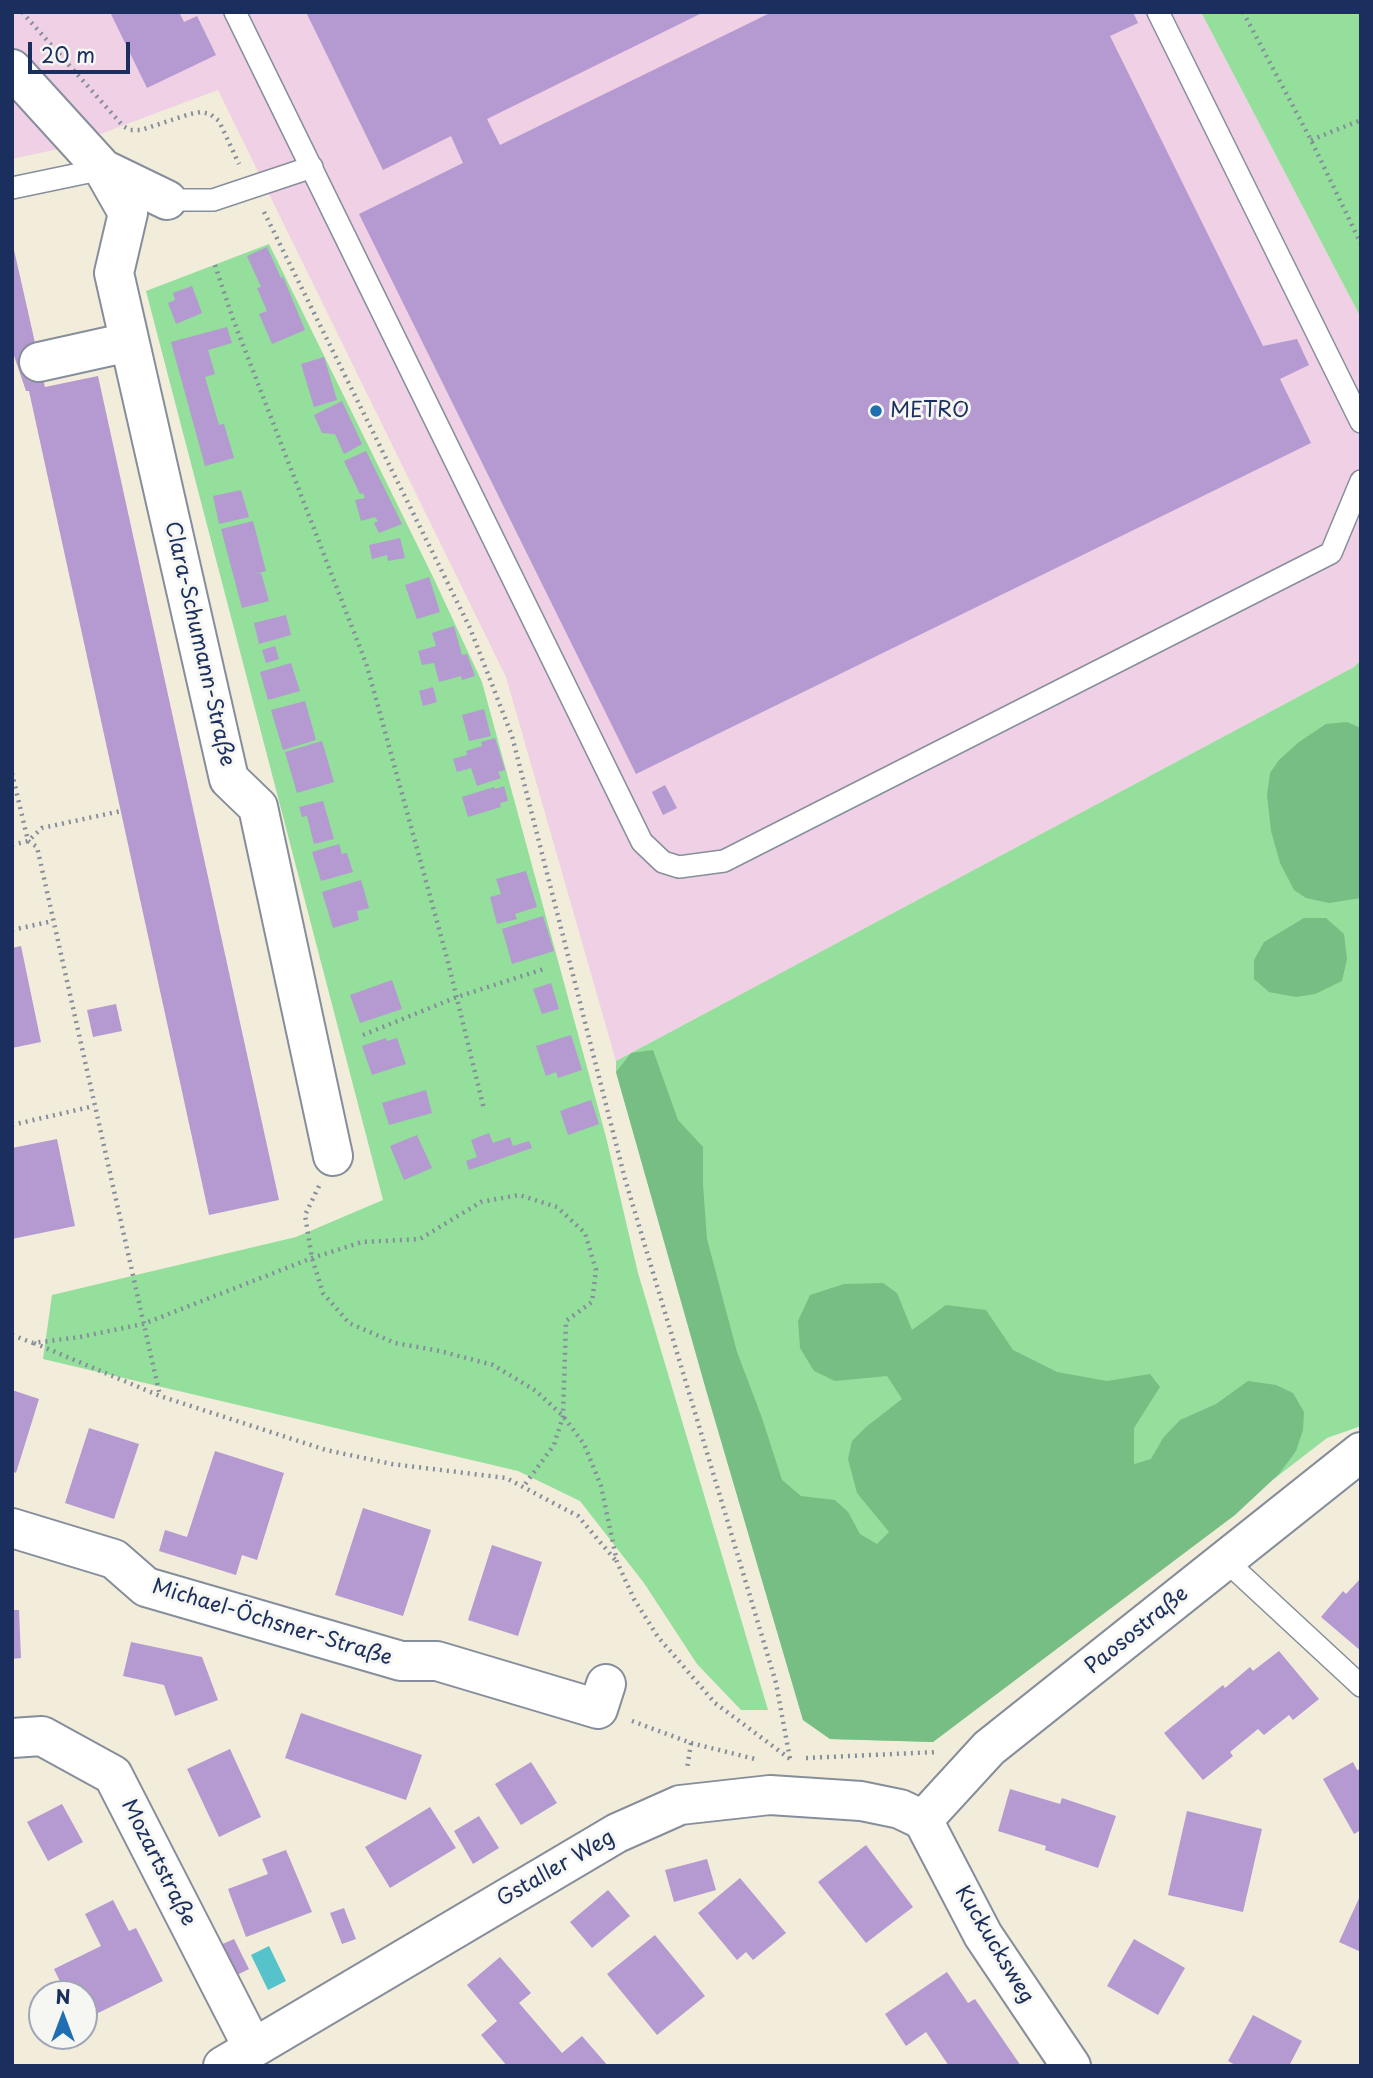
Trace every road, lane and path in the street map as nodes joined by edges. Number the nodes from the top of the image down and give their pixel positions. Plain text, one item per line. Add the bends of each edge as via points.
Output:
1 (22, 12) edge
2 (235, 12) edge
3 (1158, 12) edge
4 (1243, 12) edge
5 (12, 69) edge
6 (1361, 120) edge
7 (1311, 140) junction
8 (312, 167) junction
9 (103, 169) junction
10 (12, 188) edge
11 (251, 189) junction
12 (167, 200) joint
13 (1361, 244) edge
14 (215, 265) dead end
15 (129, 342) junction
16 (23, 365) edge
17 (1361, 422) edge
18 (1361, 481) edge
19 (12, 773) edge
20 (121, 811) dead end
21 (29, 841) junction
22 (12, 845) edge
23 (53, 922) junction
24 (12, 930) edge
25 (547, 968) dead end
26 (457, 997) junction
27 (363, 1035) dead end
28 (94, 1106) junction
29 (484, 1109) dead end
30 (12, 1125) edge
31 (333, 1156) joint
32 (312, 1258) junction
33 (143, 1324) junction
34 (12, 1335) edge
35 (33, 1343) junction
36 (160, 1396) junction
37 (563, 1416) junction
38 (1359, 1456) edge
39 (523, 1487) junction
40 (12, 1528) edge
41 (1225, 1560) junction
42 (617, 1562) junction
43 (1361, 1686) edge
44 (602, 1697) joint
45 (12, 1738) edge
46 (691, 1743) junction
47 (989, 1748) junction
48 (766, 1759) dead end
49 (778, 1759) dead end
50 (790, 1759) junction
51 (680, 1805) junction
52 (923, 1820) junction
53 (238, 2057) edge
54 (1071, 2066) edge

1 - 11 path via 130,130 201,112 210,114 219,121
2 - 8 lane
3 - 17 lane
4 - 7 path
5 - 9 street
6 - 7 path
7 - 13 path
8 - 11 lane
8 - 18 lane via 642,842 663,862 679,867 724,861 1331,553
9 - 10 lane
9 - 12 street
9 - 15 street, Clara-Schumann-Straße via 128,213 114,273
11 - 12 lane via 213,200
11 - 50 path via 470,628 512,736 625,1179 776,1683
14 - 26 path via 367,666
15 - 16 street
15 - 31 street, Clara-Schumann-Straße via 229,779 258,807
19 - 21 path
20 - 21 path via 43,828
21 - 22 path
21 - 23 path via 37,847
23 - 24 path
23 - 28 path
25 - 26 path
26 - 27 path
26 - 29 path
28 - 30 path
28 - 33 path
31 - 32 path via 305,1215
32 - 33 path
32 - 37 path via 323,1293 349,1323 395,1343 493,1365 536,1391
32 - 37 path via 362,1242 420,1238 481,1202 519,1195 557,1208 585,1233 596,1270 593,1302 566,1321
33 - 35 path
33 - 36 path
34 - 35 path
35 - 36 path
36 - 39 path via 326,1450 392,1464 506,1478
37 - 39 path via 554,1446
37 - 42 path via 584,1444 601,1486
38 - 41 street, Paosostraße
39 - 42 path via 578,1516
40 - 44 street, Michael-Öchsner-Straße via 114,1559 146,1587 401,1661 437,1661
41 - 43 lane
41 - 47 street, Paosostraße
42 - 50 path via 652,1628 715,1703
44 - 46 path
45 - 53 street, Mozartstraße via 42,1737 113,1775
46 - 48 path
46 - 51 path
47 - 50 path
47 - 52 street, Paosostraße
49 - 50 path
51 - 52 street, Gstaller Weg via 770,1795 861,1801 900,1809
51 - 53 street, Gstaller Weg via 617,1833
52 - 54 street, Kuckucksweg via 983,1936

